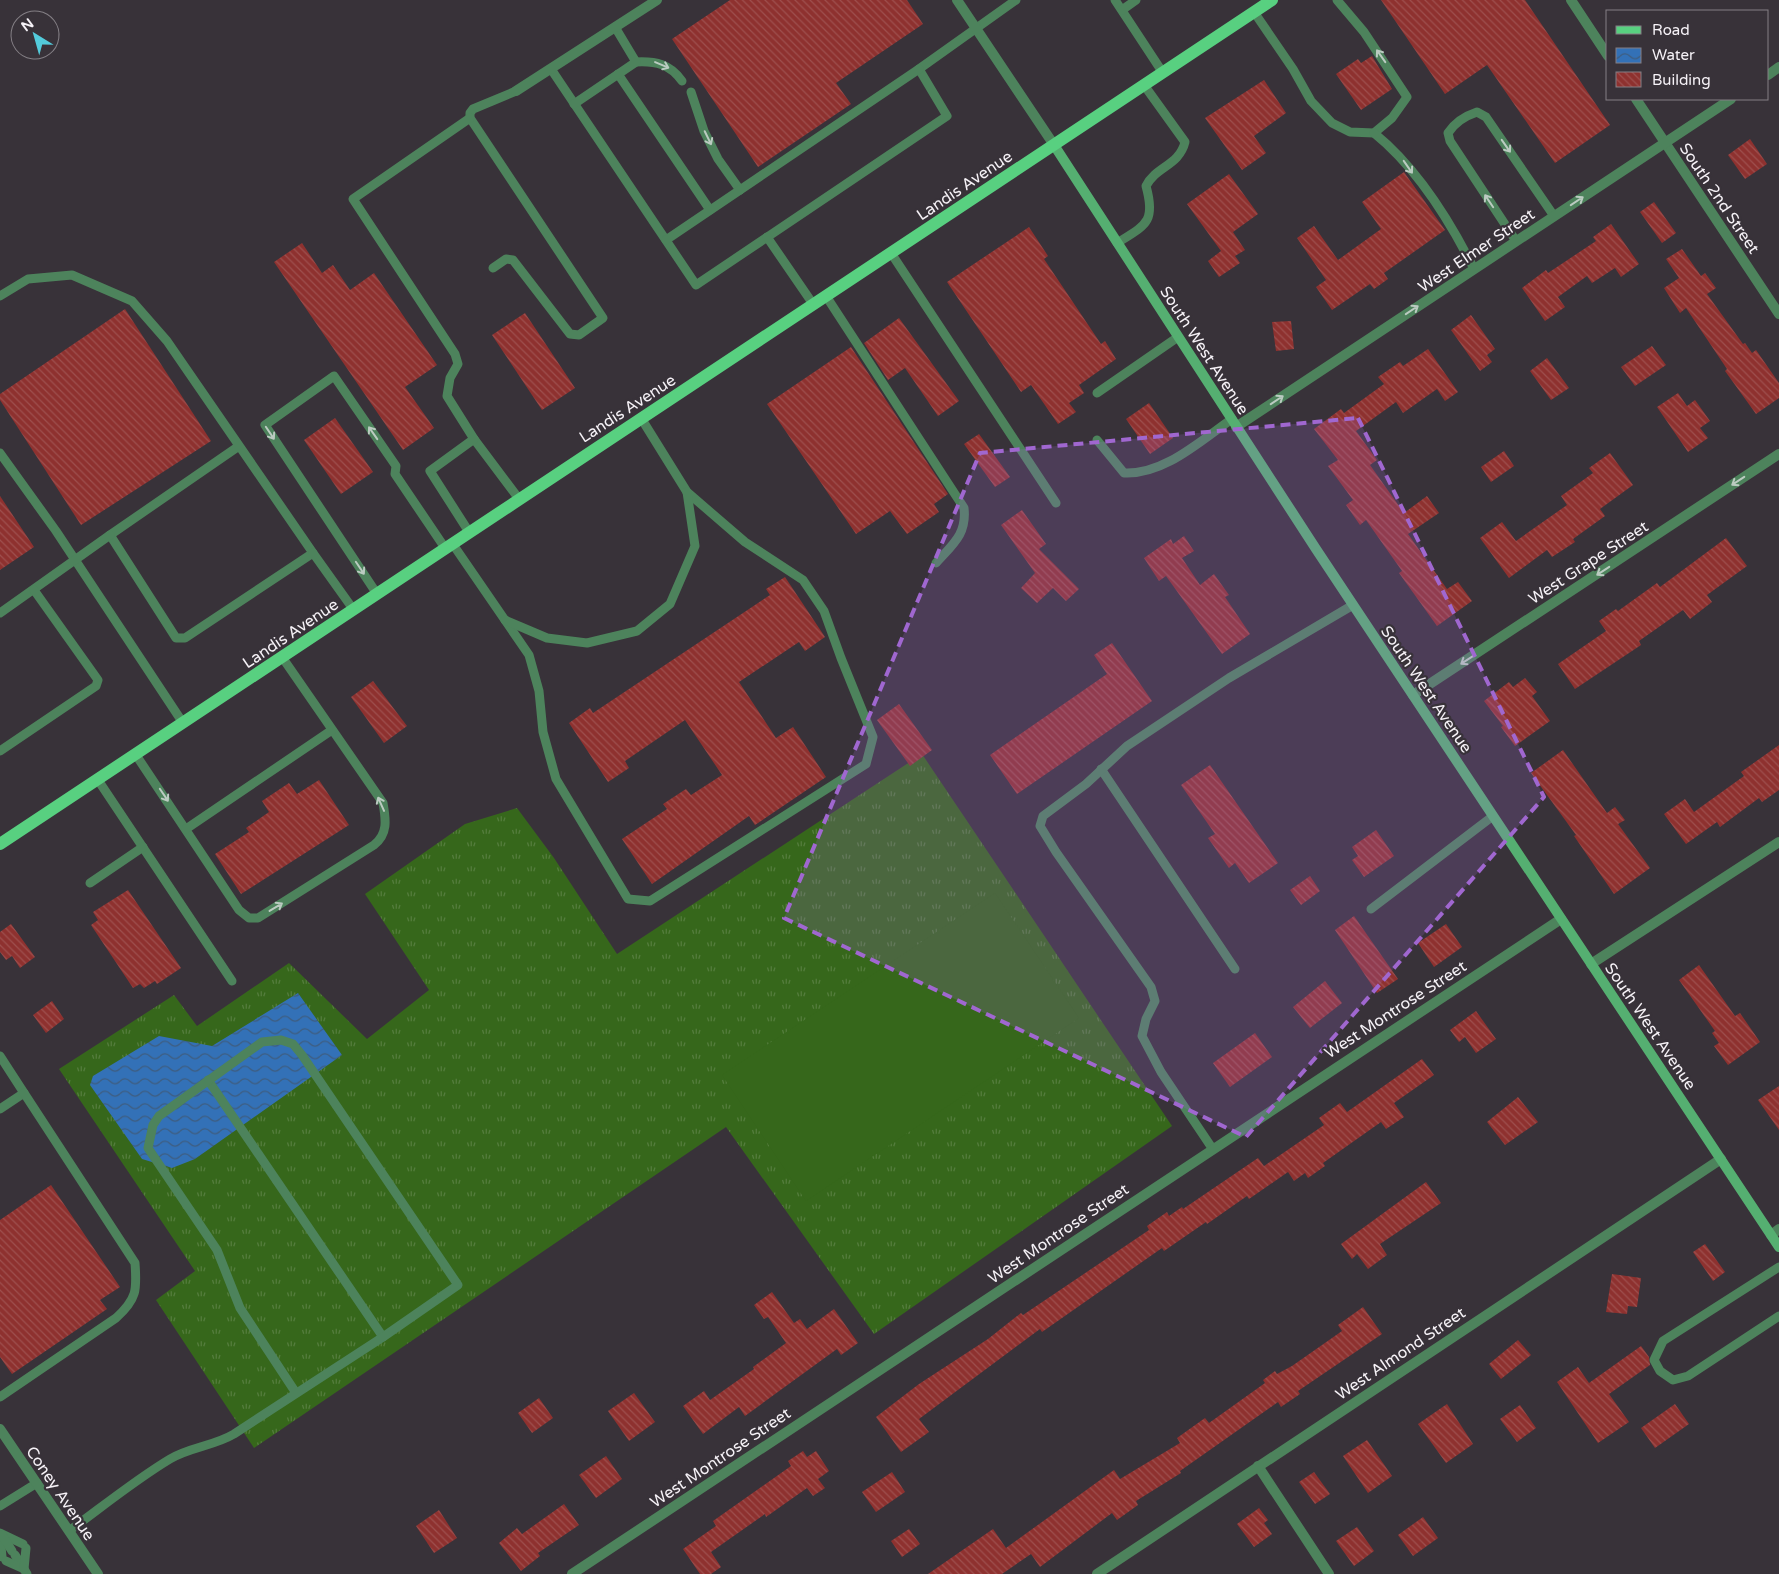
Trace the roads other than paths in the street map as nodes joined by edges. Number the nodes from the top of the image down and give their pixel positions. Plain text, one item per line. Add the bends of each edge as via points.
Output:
1 (657, 0) edge
2 (957, 0) edge
3 (1016, 0) edge
4 (1115, 0) edge
5 (1136, 0) edge
6 (1272, 0) edge
7 (1337, 0) edge
8 (1571, 0) edge
9 (1122, 10) junction
10 (1254, 12) junction
11 (615, 27) junction
12 (975, 27) junction
13 (1606, 53) edge
14 (636, 62) junction
15 (551, 69) junction
16 (918, 69) junction
17 (1163, 73) junction
18 (618, 74) junction
19 (682, 81) dead end
20 (1144, 85) junction
21 (516, 91) joint
22 (691, 92) dead end
23 (1637, 100) edge
24 (1730, 100) edge
25 (574, 104) junction
26 (470, 118) junction
27 (1374, 133) junction
28 (1665, 142) junction
29 (1054, 145) junction
30 (740, 190) junction
31 (710, 210) junction
32 (1554, 216) junction
33 (767, 237) junction
34 (666, 240) junction
35 (1516, 241) junction
36 (1117, 243) junction
37 (891, 253) junction
38 (493, 268) dead end
39 (1474, 269) junction
40 (0, 296) edge
41 (826, 296) junction
42 (813, 304) junction
43 (1779, 314) edge
44 (1178, 336) junction
45 (1097, 393) dead end
46 (641, 418) junction
47 (1234, 423) junction
48 (474, 439) junction
49 (1097, 440) dead end
50 (239, 446) junction
51 (0, 453) edge
52 (1779, 454) edge
53 (687, 492) junction
54 (520, 499) junction
55 (1056, 503) dead end
56 (469, 532) junction
57 (110, 535) junction
58 (448, 546) junction
59 (313, 553) junction
60 (74, 559) junction
61 (936, 563) dead end
62 (34, 590) junction
63 (377, 594) junction
64 (1353, 605) junction
65 (353, 610) junction
66 (0, 613) edge
67 (504, 620) junction
68 (282, 657) junction
69 (1413, 695) junction
70 (183, 723) junction
71 (332, 730) junction
72 (0, 751) edge
73 (136, 754) junction
74 (1101, 770) junction
75 (98, 780) junction
76 (1493, 816) junction
77 (186, 829) junction
78 (1779, 842) edge
79 (0, 844) edge
80 (143, 847) junction
81 (90, 884) dead end
82 (1370, 909) dead end
83 (1561, 919) junction
84 (1591, 964) junction
85 (1234, 969) dead end
86 (232, 981) dead end
87 (0, 1056) edge
88 (208, 1080) junction
89 (24, 1093) junction
90 (0, 1109) edge
91 (1212, 1148) junction
92 (1721, 1159) junction
93 (1775, 1232) edge
94 (1779, 1247) edge
95 (1779, 1267) edge
96 (1779, 1316) edge
97 (383, 1337) junction
98 (296, 1393) junction
99 (0, 1397) edge
100 (0, 1429) edge
101 (1258, 1466) junction
102 (37, 1483) junction
103 (0, 1506) edge
104 (69, 1531) junction
105 (0, 1534) edge
106 (26, 1571) edge
107 (98, 1574) edge
108 (572, 1574) edge
109 (1097, 1574) edge
110 (1329, 1574) edge

1 - 11 street
2 - 12 street
3 - 12 lane
4 - 9 lane
5 - 9 lane
6 - 10 main road, Landis Avenue
27 -> 7 lane via 1392,118 1407,98 1364,32
8 - 13 street
9 - 17 lane
10 - 17 main road, Landis Avenue
10 - 27 lane via 1311,102 1332,123 1350,132
11 - 14 lane
11 - 15 street
12 - 16 lane
12 - 29 street
14 - 18 lane
14 -> 19 lane via 655,61 674,70
15 - 21 street
15 - 25 lane
16 - 30 lane
16 - 33 lane via 947,116
17 - 20 main road, Landis Avenue
18 - 25 lane
18 - 31 lane
20 - 29 main road, Landis Avenue
20 - 36 lane via 1185,142 1179,157 1150,177 1146,186 1152,206 1148,219 1142,227
21 - 26 lane via 474,109
22 -> 30 lane via 704,132
23 - 28 street, South 2nd Street
24 - 28 street, West Elmer Street
25 - 34 lane
26 - 38 lane via 604,318 579,335 570,334 513,260 506,259
26 - 48 lane via 353,199 454,354 458,364 450,378 447,396
27 -> 39 lane via 1400,155 1459,239
32 -> 28 street, West Elmer Street
28 - 43 street, South 2nd Street
29 - 36 street, South West Avenue
29 - 37 main road, Landis Avenue
30 - 31 lane
31 - 34 lane
32 - 35 street, West Elmer Street
35 -> 32 lane via 1450,141 1448,133 1452,126 1467,115 1477,112 1486,117
33 - 34 lane via 696,285
33 - 42 lane
35 - 39 street, West Elmer Street
36 - 44 street, South West Avenue
37 - 41 main road, Landis Avenue
37 - 55 lane
47 -> 39 street, West Elmer Street
40 - 50 lane via 28,279 72,275 132,301 167,341
41 - 42 main road, Landis Avenue
41 - 61 lane via 964,508 965,522 958,539
42 - 46 main road, Landis Avenue
44 - 45 lane
44 - 47 street, South West Avenue
46 - 53 lane
46 - 54 main road, Landis Avenue
47 - 49 lane via 1178,456 1138,474 1124,473
47 - 64 street, South West Avenue
48 - 54 lane
48 - 56 lane via 430,471
50 - 57 lane
50 - 59 lane
51 - 60 lane
52 -> 69 street, West Grape Street
53 - 67 lane via 695,546 670,604 637,631 587,643 547,638
53 - 67 lane via 745,542 803,580 824,611 873,737 866,764 650,901 628,899 556,779 543,732 539,691 529,655
54 - 56 main road, Landis Avenue
56 - 58 main road, Landis Avenue
57 - 59 lane via 176,638 185,638
57 - 60 lane
58 - 63 main road, Landis Avenue
58 -> 63 lane via 395,474 396,466 334,376 265,425
58 - 67 lane
59 - 65 lane
60 - 62 lane
60 - 70 lane
62 - 66 lane
62 - 72 lane via 98,680 96,686
63 - 65 main road, Landis Avenue
64 - 69 street, South West Avenue
64 - 74 lane via 1229,678 1127,746
65 - 68 main road, Landis Avenue
68 - 70 main road, Landis Avenue
68 - 71 lane
69 - 76 street, South West Avenue
70 - 73 main road, Landis Avenue
71 - 77 lane
77 -> 71 lane via 239,910 249,918 258,918 374,845 382,839 385,831 383,803
73 - 75 main road, Landis Avenue
73 -> 77 lane
74 - 85 lane
74 - 91 lane via 1043,816 1040,826 1151,987 1155,1001 1142,1036 1161,1072
75 - 79 main road, Landis Avenue
75 - 80 lane
76 - 82 lane
76 - 83 street, South West Avenue
78 - 84 street
80 - 81 lane
80 - 86 lane
83 - 84 street, South West Avenue
83 - 91 street, West Montrose Street
84 - 92 street, South West Avenue
87 - 89 lane
88 - 97 lane
88 - 97 lane via 262,1042 271,1040 293,1044 302,1055 458,1285
88 - 98 lane via 159,1116 153,1125 148,1148 217,1250 240,1308
89 - 90 lane
89 - 99 lane via 135,1263 137,1289 130,1305 116,1318
91 - 108 street, West Montrose Street
92 - 93 street, South West Avenue
92 - 101 street, West Almond Street
93 - 94 street, South West Avenue
95 - 96 lane via 1663,1341 1654,1360 1660,1371 1673,1380 1688,1376
97 - 98 lane
98 - 104 lane via 222,1441 170,1458
100 - 102 street, Coney Avenue
101 - 109 street, West Almond Street
101 - 110 street
102 - 103 lane
102 - 104 street, Coney Avenue
104 - 107 street, Coney Avenue
105 - 106 lane
105 - 106 lane via 4,1559
105 - 106 lane via 25,1546

